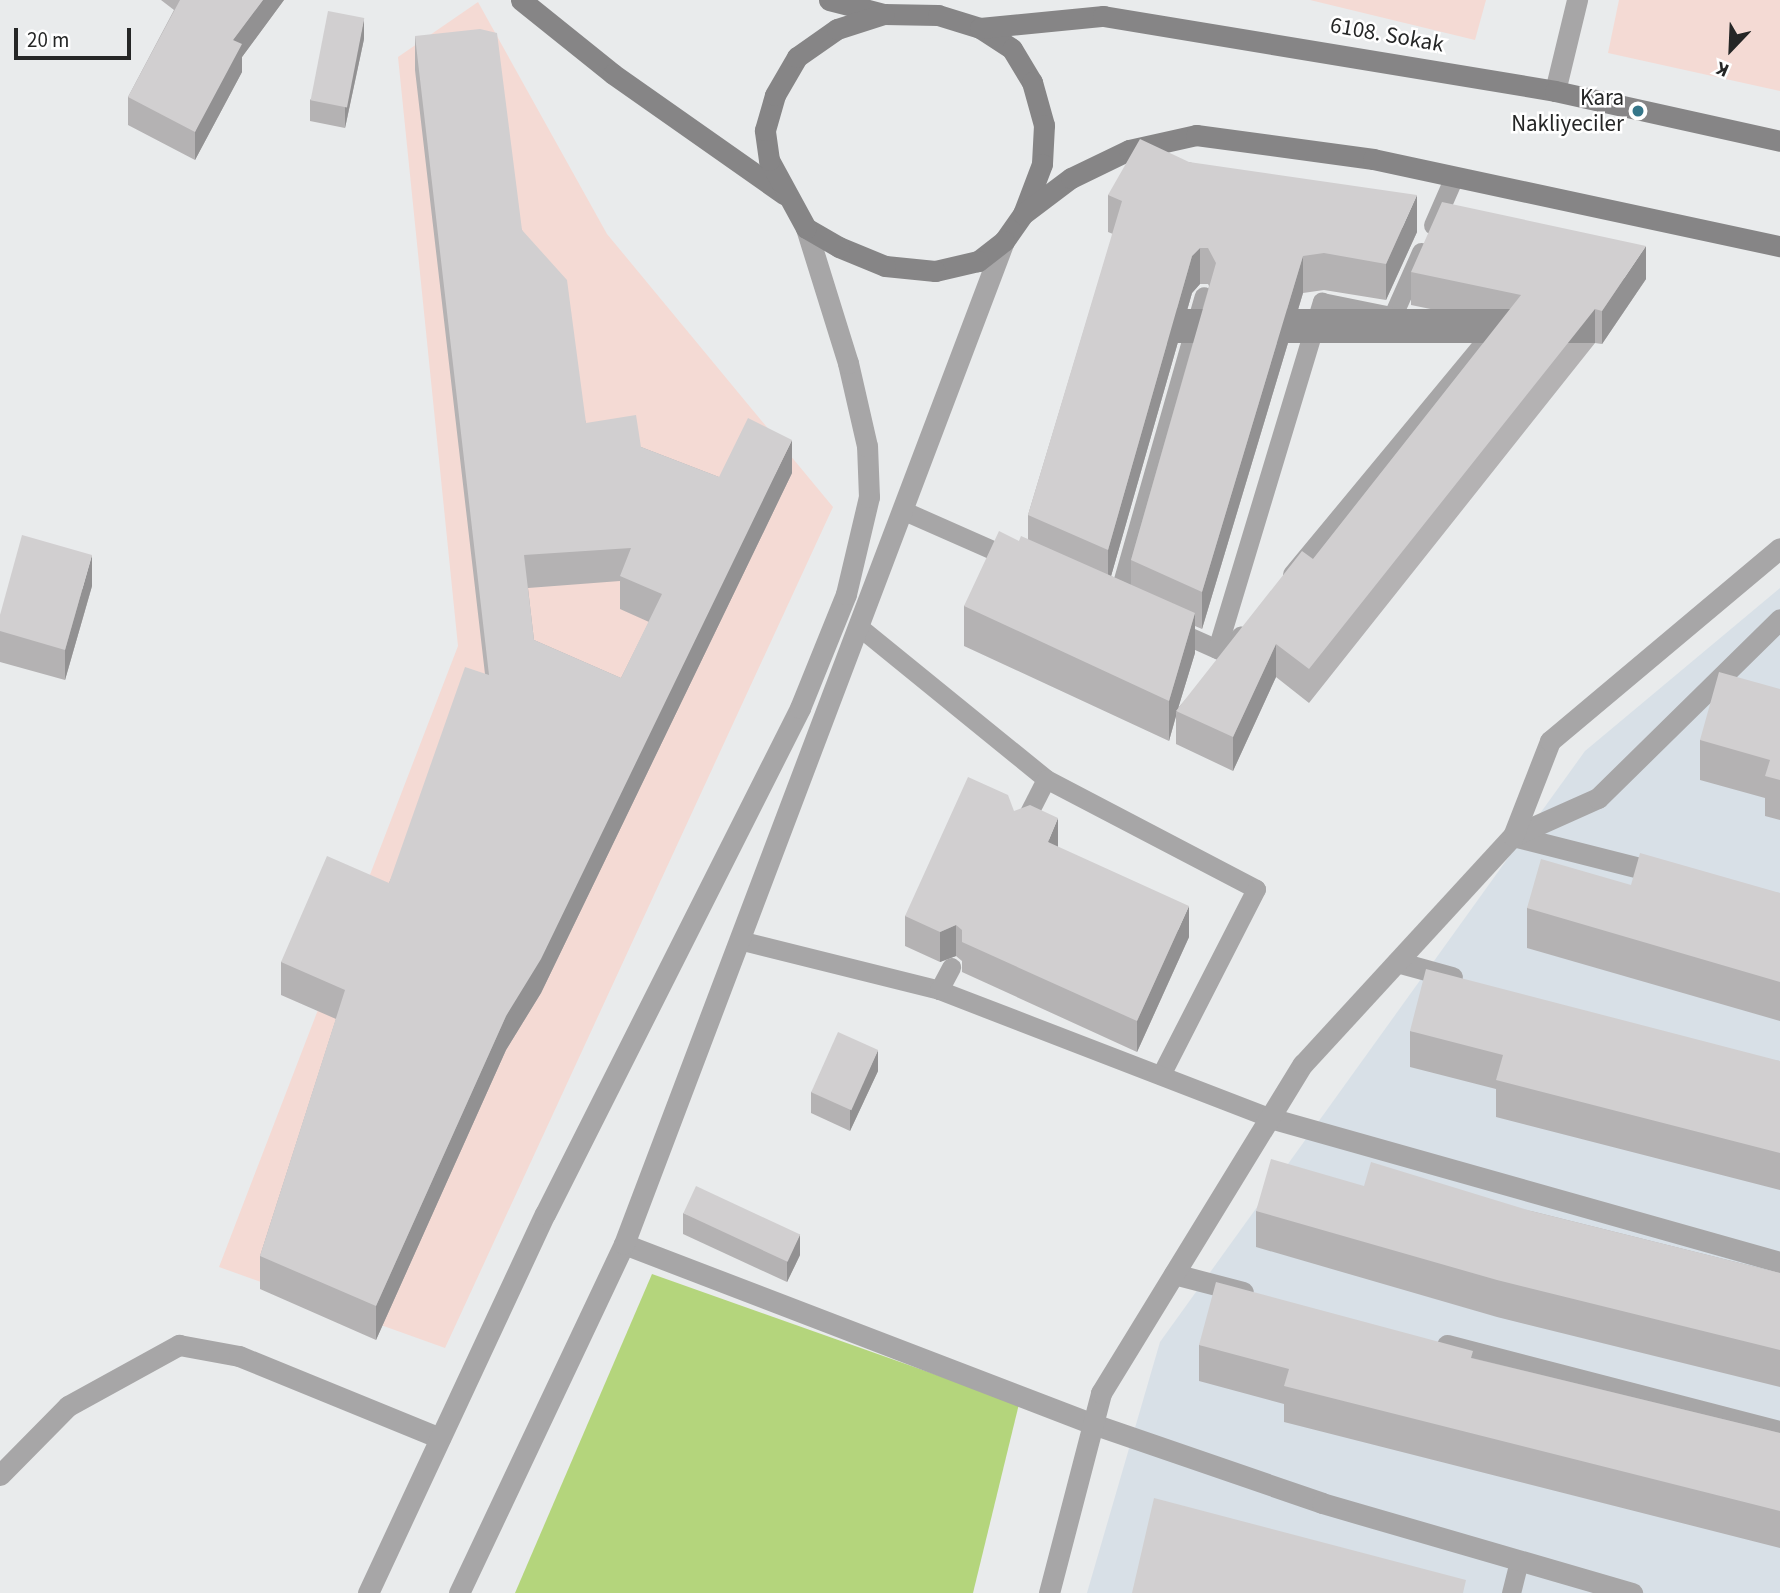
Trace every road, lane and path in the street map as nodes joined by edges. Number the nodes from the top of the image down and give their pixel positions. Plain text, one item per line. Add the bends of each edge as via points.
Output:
1 (521, 0) edge
2 (829, 0) edge
3 (1577, 0) edge
4 (924, 7) edge
5 (884, 14) junction
6 (980, 28) junction
7 (1555, 91) junction
8 (1780, 141) edge
9 (1454, 177) junction
10 (784, 194) junction
11 (1023, 214) junction
12 (806, 228) junction
13 (1004, 241) junction
14 (1780, 246) edge
15 (1204, 296) edge
16 (1393, 315) junction
17 (902, 510) junction
18 (1780, 548) edge
19 (1028, 565) edge
20 (1279, 589) edge
21 (1780, 619) edge
22 (1252, 621) edge
23 (858, 626) junction
24 (1217, 649) junction
25 (1709, 689) junction
26 (1733, 695) edge
27 (1046, 779) junction
28 (1019, 831) edge
29 (1513, 836) junction
30 (1686, 880) edge
31 (739, 940) junction
32 (1397, 962) junction
33 (951, 967) dead end
34 (1476, 985) edge
35 (939, 990) junction
36 (1161, 1075) junction
37 (1270, 1118) junction
38 (624, 1244) junction
39 (1780, 1262) edge
40 (1174, 1274) junction
41 (1268, 1298) edge
42 (1430, 1340) edge
43 (1093, 1424) junction
44 (1780, 1431) edge
45 (440, 1438) junction
46 (0, 1475) edge
47 (1519, 1560) junction
48 (368, 1593) edge
49 (459, 1593) edge
50 (1049, 1593) edge
51 (1511, 1593) edge
52 (1632, 1593) edge

1 - 10 main road via 613,74
2 - 5 main road
3 - 7 street
4 - 5 main road
4 - 6 main road
5 - 10 main road via 837,29 797,57 775,95 765,130 769,160
6 - 7 main road, 6108. Sokak via 1103,16 1245,36
6 - 11 main road via 1012,49 1032,82 1044,125 1042,163
7 - 8 main road, 6108. Sokak
9 - 11 main road via 1373,159 1196,135 1129,150 1072,178
9 - 14 main road
9 - 16 lane
10 - 12 main road
11 - 13 main road
12 - 13 main road via 885,266 935,271 978,261
12 - 45 street via 848,363 867,446 869,497 846,594 800,708 545,1214
13 - 17 street
15 - 24 lane via 1109,601
16 - 20 lane via 1489,336
16 - 24 lane via 1322,302
17 - 19 lane
17 - 23 street
18 - 29 street via 1550,741
21 - 25 street
22 - 24 lane via 1226,653
23 - 27 lane
23 - 31 street
25 - 26 street
25 - 29 street via 1598,799
27 - 28 lane
27 - 36 lane via 1256,889
29 - 30 street
29 - 32 street
31 - 35 lane
31 - 38 street
32 - 34 street
32 - 37 street via 1303,1064
33 - 35 lane
35 - 36 lane
36 - 37 lane
37 - 39 street
37 - 40 street
38 - 43 street
38 - 49 street
40 - 41 street
40 - 43 street via 1101,1393
42 - 44 street
43 - 47 street via 1322,1503
43 - 50 street
45 - 46 street via 239,1356 179,1345 68,1406
45 - 48 street
47 - 51 lane
47 - 52 street

